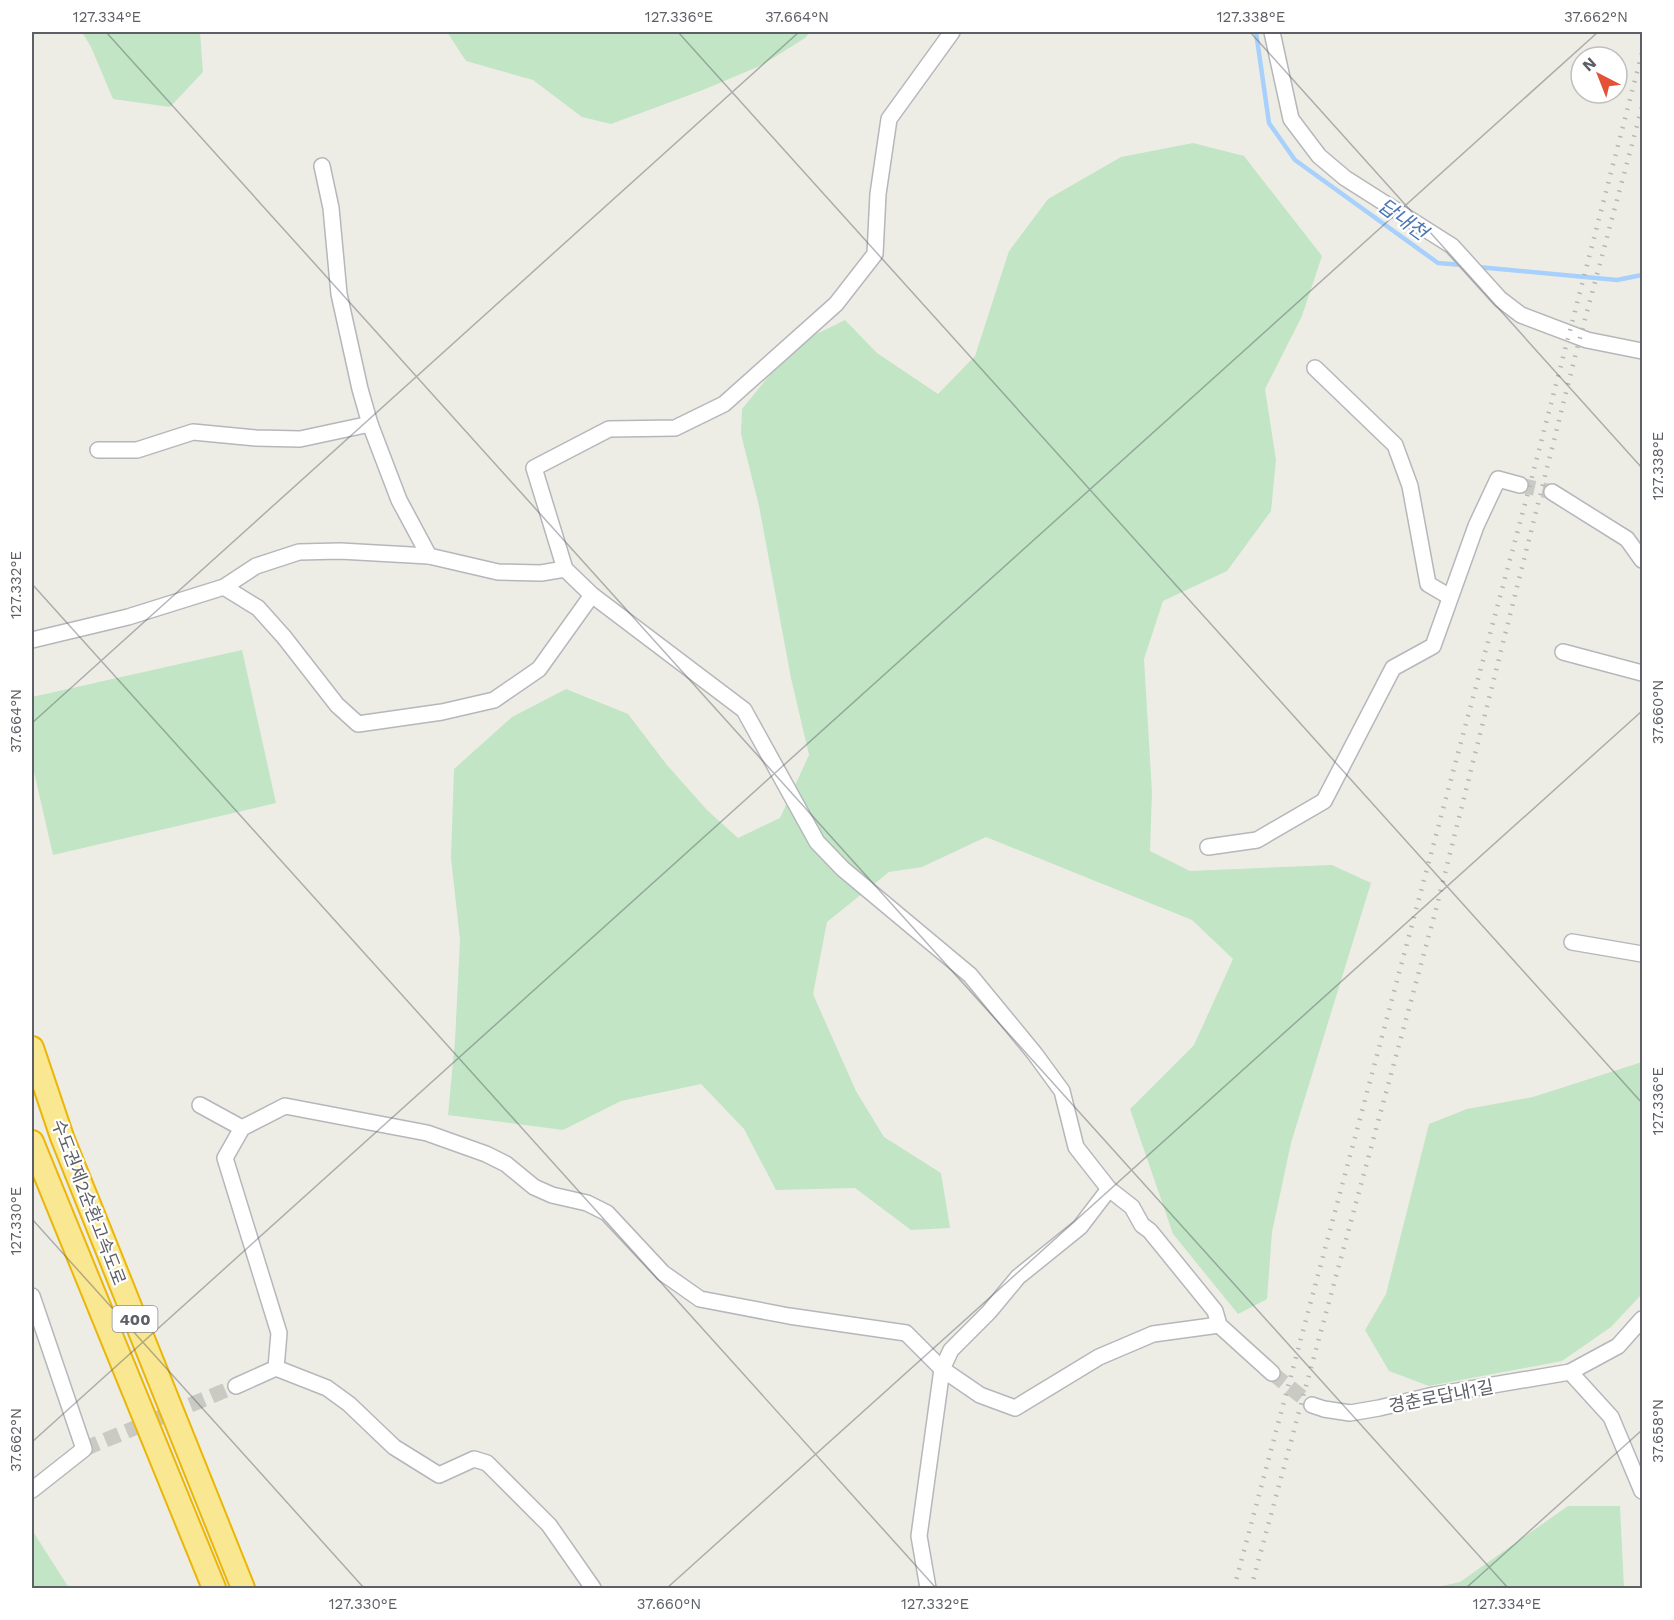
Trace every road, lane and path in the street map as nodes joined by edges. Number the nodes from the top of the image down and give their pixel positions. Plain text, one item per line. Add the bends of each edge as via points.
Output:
1 (952, 32) edge
2 (1272, 32) edge
3 (322, 166) dead end
4 (1642, 351) edge
5 (1315, 368) dead end
6 (370, 424) junction
7 (98, 450) dead end
8 (1520, 485) tunnel mouth
9 (1552, 492) tunnel mouth
10 (429, 556) junction
11 (1642, 560) edge
12 (565, 569) junction
13 (224, 587) junction
14 (592, 595) junction
15 (1450, 597) junction
16 (32, 640) edge
17 (1563, 652) dead end
18 (1642, 673) edge
19 (1208, 847) dead end
20 (1572, 942) dead end
21 (1642, 954) edge
22 (32, 1048) edge
23 (200, 1105) dead end
24 (242, 1128) junction
25 (32, 1142) edge
26 (1109, 1189) junction
27 (32, 1296) edge
28 (1642, 1319) edge
29 (1219, 1325) junction
30 (276, 1368) junction
31 (942, 1369) junction
32 (1272, 1372) tunnel mouth
33 (1570, 1372) junction
34 (236, 1386) tunnel mouth
35 (1312, 1405) tunnel mouth
36 (32, 1490) edge
37 (1642, 1491) edge
38 (214, 1588) edge
39 (243, 1588) edge
40 (593, 1588) edge
41 (928, 1588) edge

1 - 12 street via 889,119 875,254 836,304 724,404 675,428 609,429 534,468
2 - 4 street via 1291,119 1319,156 1345,178 1452,246 1500,299 1521,315 1587,340
3 - 6 street via 331,208 339,294
5 - 15 street via 1395,445 1410,486 1428,584
6 - 7 street via 300,439 193,432 137,450
6 - 10 street via 399,500
8 - 15 street via 1498,478
9 - 11 street via 1627,539
10 - 12 street via 498,572
10 - 13 street via 299,552 256,566
12 - 14 street
13 - 14 street via 258,608 337,705 358,724 494,700 538,669
13 - 16 street via 128,617
14 - 26 street via 744,710 817,842 843,869 970,975 1035,1054 1062,1091 1076,1147
15 - 19 street via 1433,646 1393,668 1324,801 1257,840
17 - 18 street
20 - 21 street
22 - 39 highway, 수도권제2순환고속도로 / 400 via 62,1137
23 - 24 street
24 - 30 street via 225,1158 279,1333
24 - 31 street via 285,1106 427,1132 506,1164 534,1187 587,1203 607,1214 663,1273 700,1299 789,1317 906,1333
25 - 38 highway, 수도권제2순환고속도로 / 400
26 - 29 street via 1132,1207 1142,1225 1215,1311
26 - 31 street via 1080,1227 1018,1276 951,1350
27 - 36 street via 84,1449
28 - 33 street, 경춘로답내1길 via 1618,1346
29 - 31 street via 1153,1334 1099,1357 1015,1408 980,1395
29 - 32 street
30 - 34 street
30 - 40 street via 327,1388 394,1447 439,1474 474,1459 487,1463 549,1525
31 - 41 street via 919,1536
33 - 35 street, 경춘로답내1길 via 1350,1413
33 - 37 street via 1611,1417

